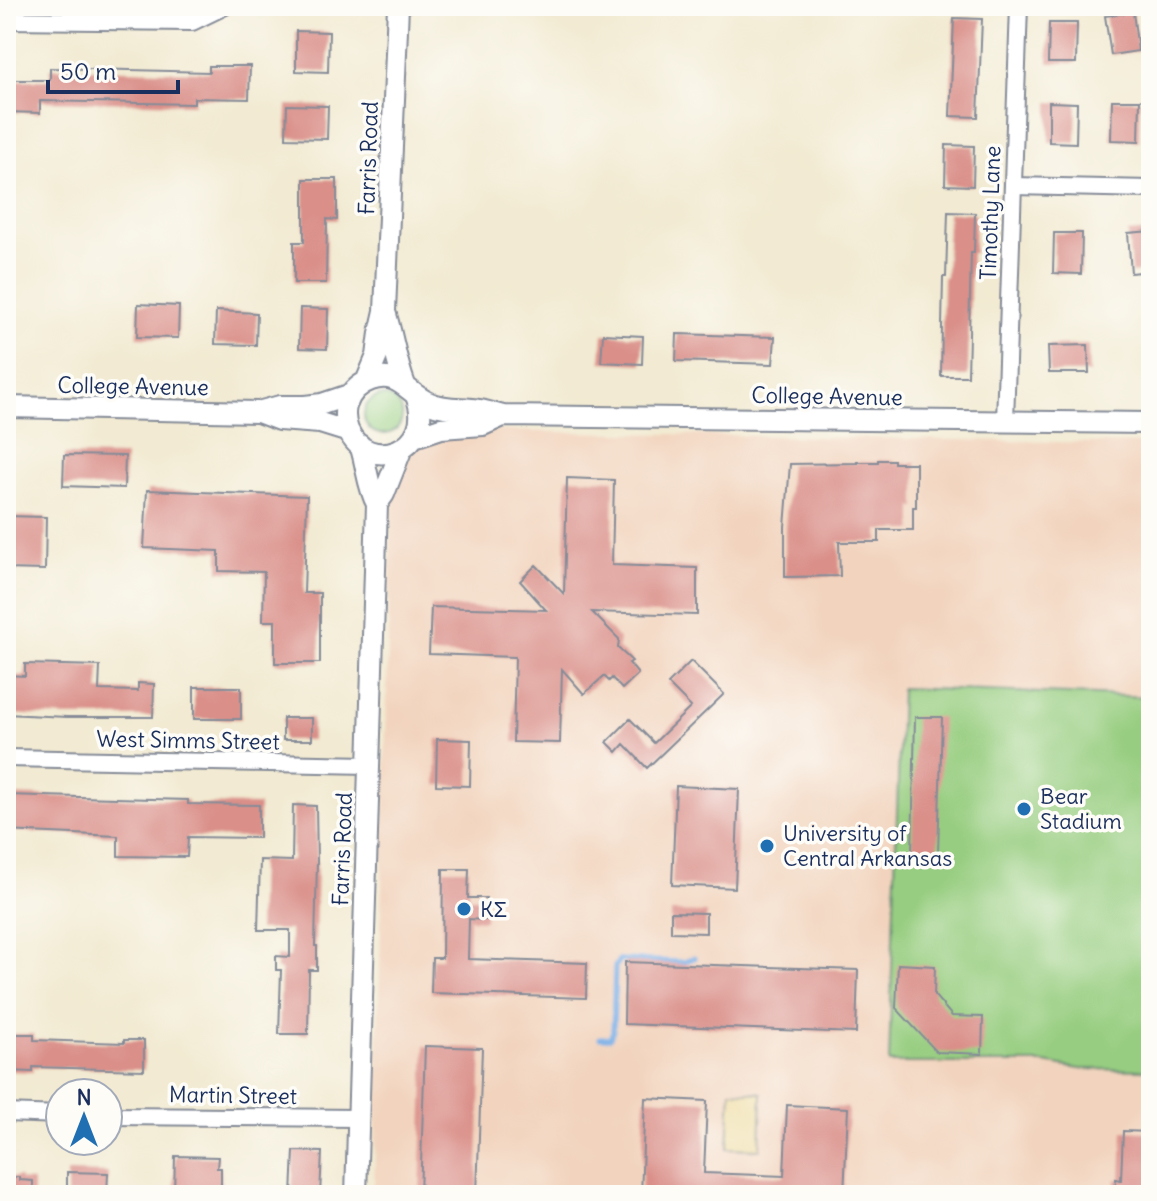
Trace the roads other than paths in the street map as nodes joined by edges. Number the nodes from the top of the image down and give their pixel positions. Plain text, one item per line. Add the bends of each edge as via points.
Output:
1 (225, 6) edge
2 (398, 6) edge
3 (1019, 6) edge
4 (6, 20) edge
5 (1013, 186) junction
6 (1151, 189) edge
7 (385, 311) junction
8 (359, 388) junction
9 (410, 390) junction
10 (6, 407) edge
11 (258, 412) junction
12 (503, 416) junction
13 (1005, 421) junction
14 (1151, 423) edge
15 (354, 439) junction
16 (408, 442) junction
17 (377, 504) junction
18 (6, 758) edge
19 (369, 765) junction
20 (6, 1113) edge
21 (44, 1114) edge
22 (124, 1116) edge
23 (359, 1118) junction
24 (356, 1195) edge

1 - 4 street via 192,22
2 - 7 street, Farris Road
3 - 5 street, Timothy Lane
5 - 6 street
5 - 13 street, Timothy Lane
7 - 8 street, Farris Road via 377,356
7 - 9 street, Farris Road via 395,357
8 - 9 street via 390,378
8 - 11 street, College Avenue via 322,404
8 - 15 street via 345,414
9 - 12 street, College Avenue via 432,404
9 - 16 street via 421,417
10 - 11 street, College Avenue
11 - 15 street, College Avenue via 279,420 320,423
12 - 13 street, College Avenue
12 - 16 street, College Avenue via 483,425 441,428
13 - 14 street, College Avenue
15 - 16 street via 387,453
15 - 17 street, Farris Road
16 - 17 street, Farris Road
17 - 19 street, Farris Road
18 - 19 street, West Simms Street
19 - 23 street, Farris Road
20 - 21 street
22 - 23 street, Martin Street
23 - 24 street, Farris Road

